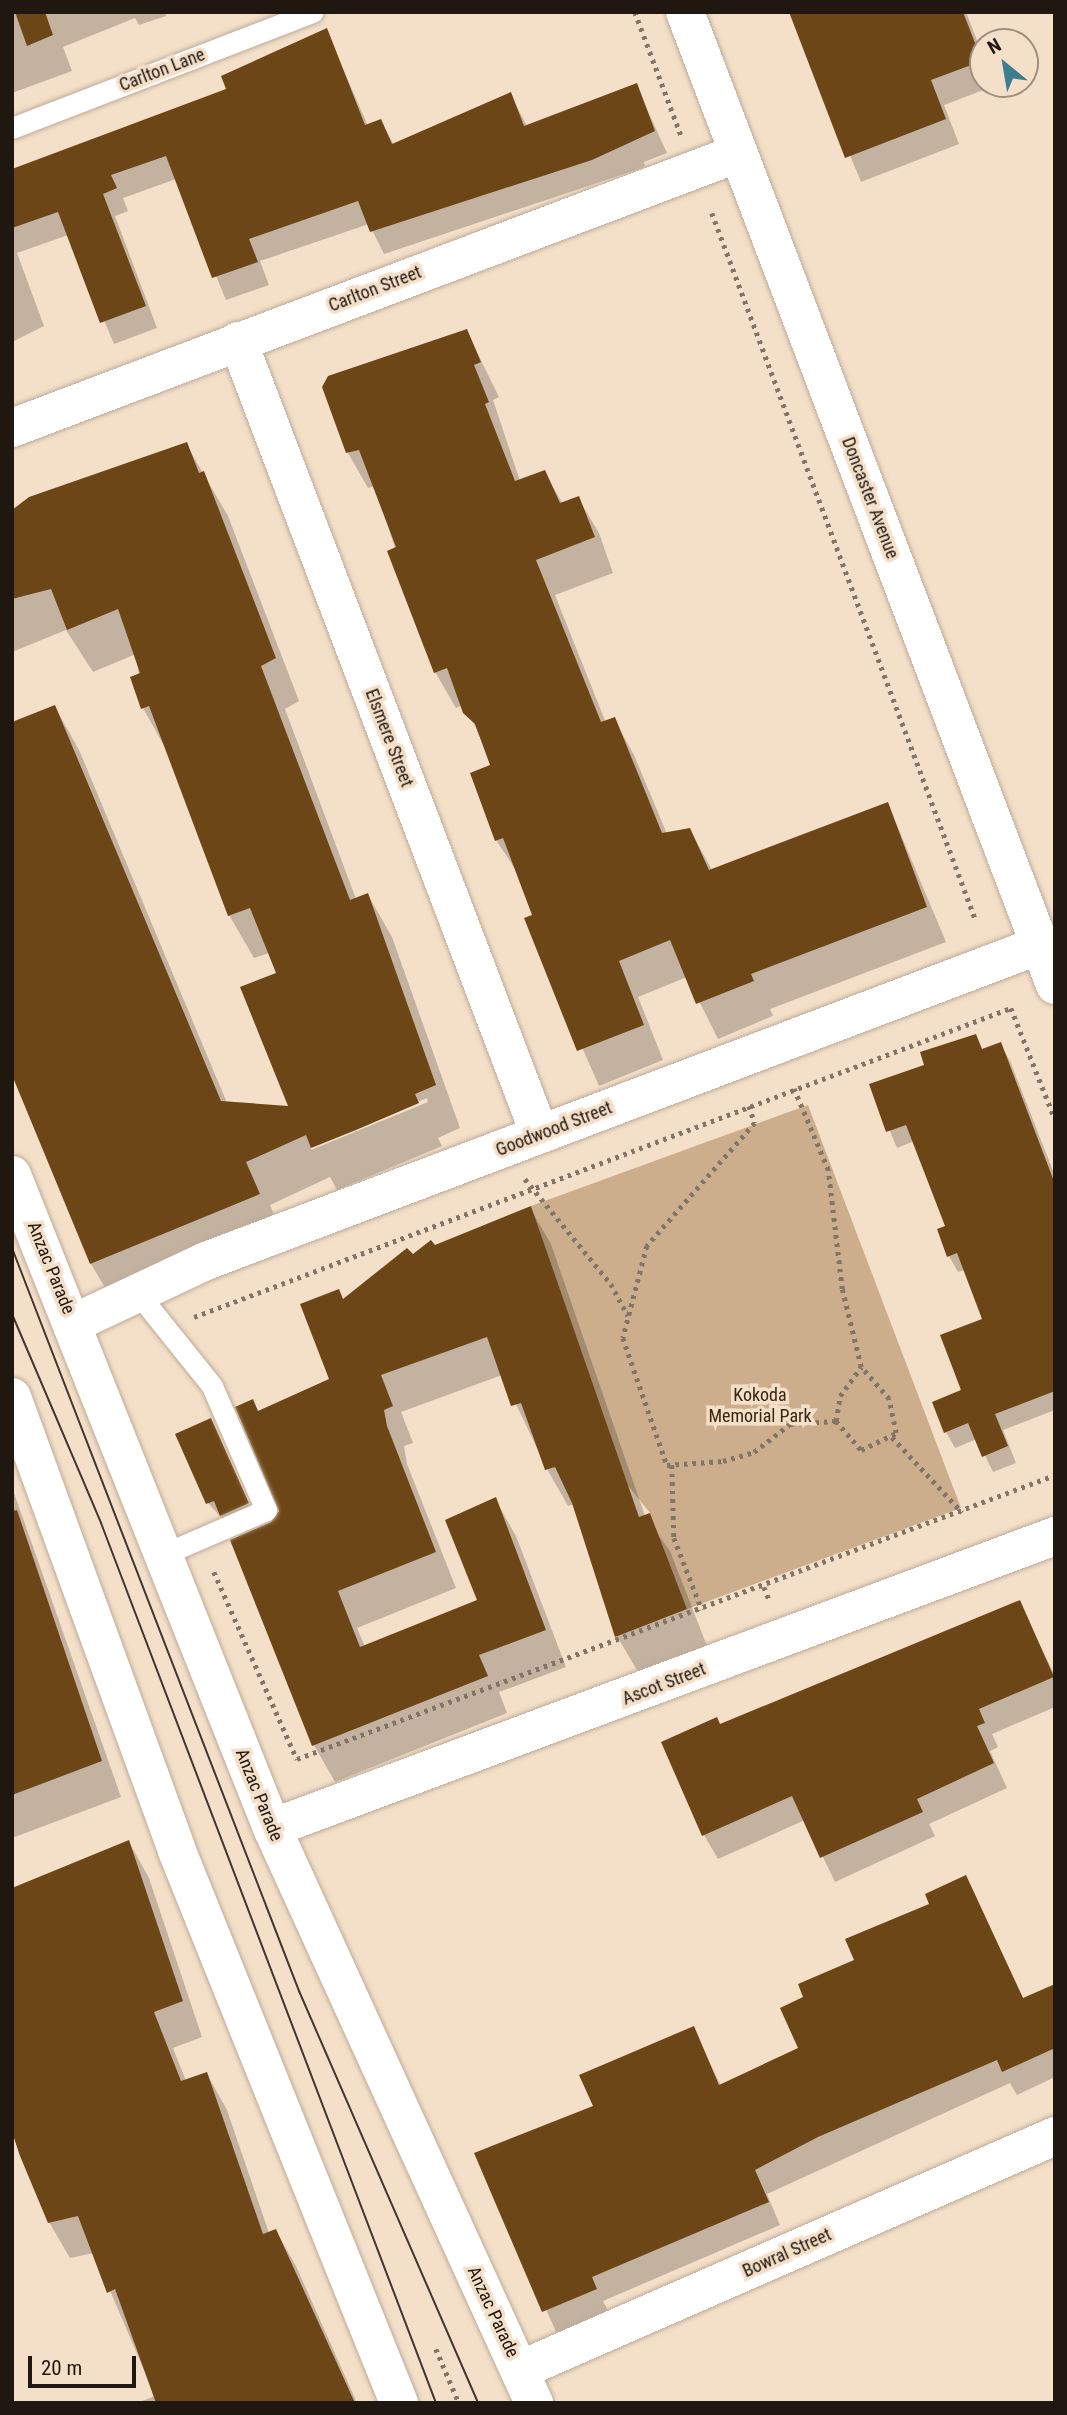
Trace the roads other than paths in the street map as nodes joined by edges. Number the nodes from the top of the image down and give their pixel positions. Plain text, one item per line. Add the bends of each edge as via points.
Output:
1 (312, 12) edge
2 (685, 12) edge
3 (12, 128) edge
4 (739, 153) junction
5 (238, 341) junction
6 (12, 428) edge
7 (1040, 945) junction
8 (1055, 985) edge
9 (525, 1140) junction
10 (12, 1175) edge
11 (140, 1296) junction
12 (74, 1324) junction
13 (12, 1396) edge
14 (1055, 1536) edge
15 (162, 1555) junction
16 (272, 1828) junction
17 (1055, 2136) edge
18 (527, 2387) edge
19 (399, 2403) edge

1 - 3 lane, Carlton Lane
2 - 4 street, Doncaster Avenue
4 - 5 street, Carlton Street
4 - 7 street, Doncaster Avenue
5 - 6 street, Carlton Street
5 - 9 street, Elsmere Street
7 - 8 street, Doncaster Avenue
7 - 9 street, Goodwood Street
9 - 11 street, Goodwood Street via 206,1261
10 - 12 street, Anzac Parade
11 - 12 street, Goodwood Street
11 - 15 lane via 212,1386 266,1510
12 - 15 street, Anzac Parade
13 - 19 street via 177,1851
14 - 16 street, Ascot Street
15 - 16 street, Anzac Parade
16 - 18 street, Anzac Parade
17 - 18 street, Bowral Street

